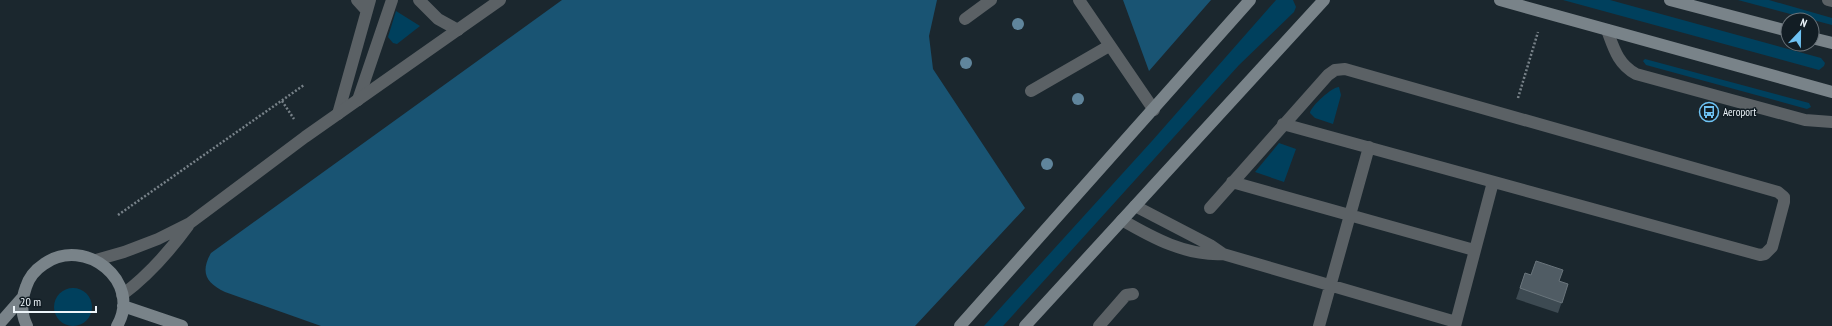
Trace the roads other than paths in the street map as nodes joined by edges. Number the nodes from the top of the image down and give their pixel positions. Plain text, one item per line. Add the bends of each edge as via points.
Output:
1 (357, 0) edge
2 (392, 0) edge
3 (419, 0) edge
4 (500, 0) edge
5 (991, 0) edge
6 (1079, 0) edge
7 (1250, 0) edge
8 (1324, 0) edge
9 (1500, 0) edge
10 (1670, 0) edge
11 (1828, 0) edge
12 (1832, 1) edge
13 (369, 6) edge
14 (965, 19) dead end
15 (1780, 29) edge
16 (458, 30) junction
17 (1607, 30) junction
18 (1820, 40) edge
19 (1832, 43) edge
20 (1109, 46) junction
21 (1031, 91) dead end
22 (1832, 92) edge
23 (358, 100) junction
24 (1154, 110) junction
25 (338, 114) junction
26 (1832, 122) edge
27 (1283, 124) junction
28 (1369, 147) junction
29 (1232, 182) junction
30 (1493, 182) junction
31 (1135, 206) junction
32 (1210, 208) dead end
33 (1350, 215) junction
34 (1122, 220) junction
35 (190, 223) junction
36 (1474, 250) junction
37 (1223, 254) junction
38 (96, 260) junction
39 (1330, 285) junction
40 (1133, 294) dead end
41 (23, 296) junction
42 (123, 301) junction
43 (0, 323) edge
44 (1456, 324) edge
45 (27, 326) edge
46 (117, 326) edge
47 (182, 326) edge
48 (960, 326) edge
49 (1026, 326) edge
50 (1099, 326) edge
51 (1319, 326) edge

1 - 13 street
2 - 23 street
3 - 16 street via 438,19
4 - 16 street
5 - 14 street
6 - 20 street
7 - 24 street
8 - 31 street
9 - 17 street
10 - 15 street
11 - 12 street
13 - 25 street
16 - 23 street
17 - 22 street
17 - 26 street via 1620,62 1636,74 1805,120
18 - 19 street
20 - 21 street
20 - 24 street
23 - 25 street
24 - 48 street
25 - 35 street
27 - 28 street
27 - 29 street
27 - 30 street via 1328,75 1335,70 1344,69 1782,193 1784,202 1772,246 1765,254 1760,254
28 - 30 street
28 - 33 street
29 - 32 street
29 - 33 street
30 - 36 street
31 - 34 street
31 - 37 street
33 - 36 street
33 - 39 street
34 - 37 street via 1150,236 1177,247 1207,255
34 - 49 street
35 - 38 street via 158,239
35 - 42 street via 166,255
36 - 44 street
37 - 39 street
38 - 41 street via 81,255 65,255 50,259 32,275
38 - 42 street via 113,274
39 - 44 street
39 - 51 street
40 - 50 street via 1126,295
41 - 43 street
41 - 45 street via 22,310
42 - 46 street
42 - 47 street

